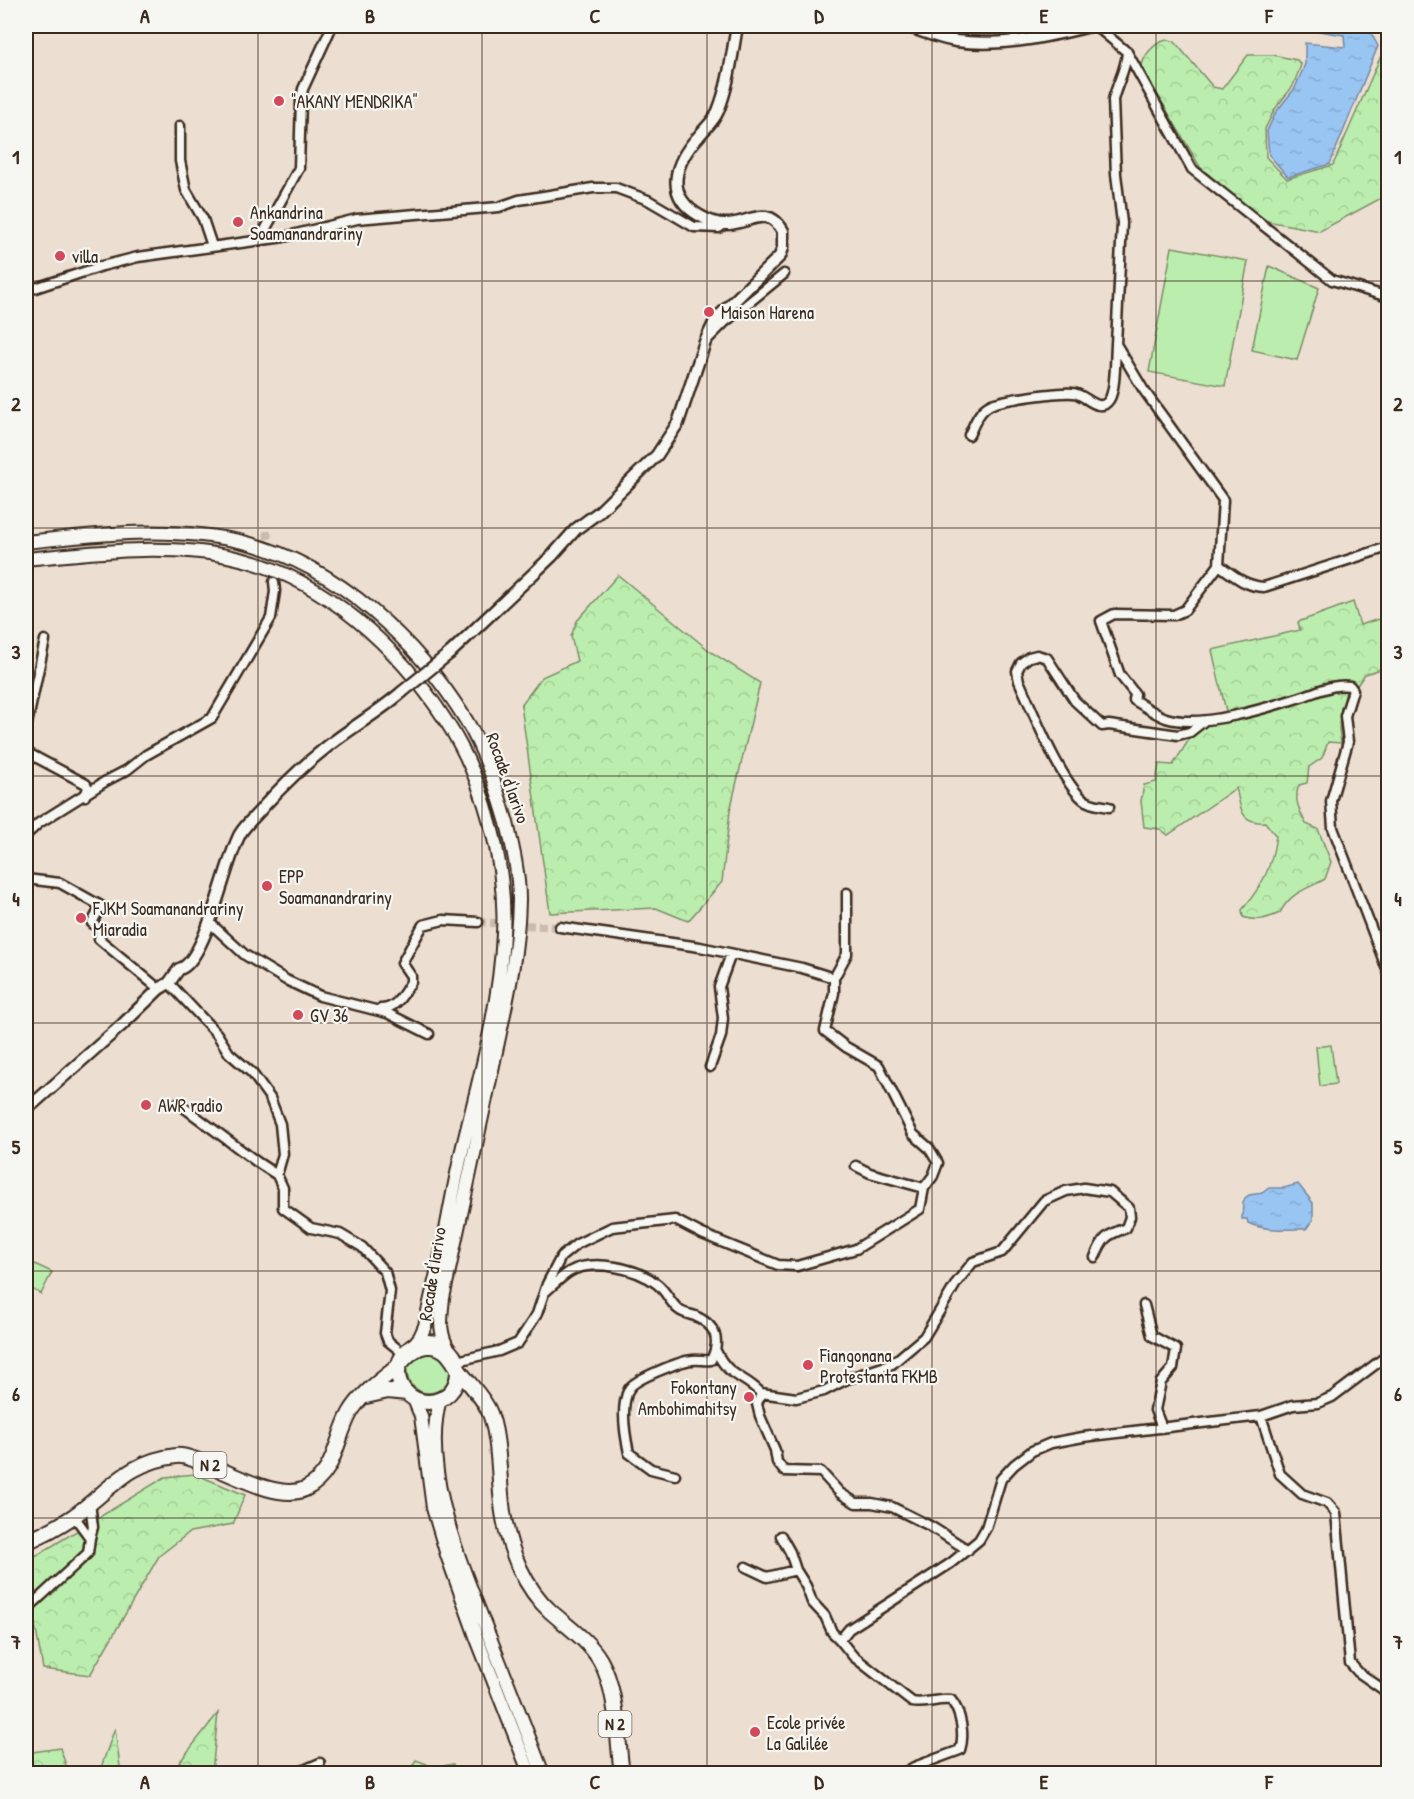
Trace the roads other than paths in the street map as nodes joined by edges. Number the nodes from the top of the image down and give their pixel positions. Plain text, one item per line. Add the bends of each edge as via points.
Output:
1 (332, 26) edge
2 (737, 26) edge
3 (907, 26) edge
4 (1089, 26) edge
5 (1096, 26) edge
6 (1127, 52) junction
7 (180, 126) dead end
8 (723, 225) junction
9 (260, 239) junction
10 (212, 246) junction
11 (784, 274) dead end
12 (26, 291) edge
13 (1389, 297) edge
14 (705, 342) junction
15 (1116, 344) junction
16 (969, 435) dead end
17 (26, 542) edge
18 (1389, 547) edge
19 (26, 559) edge
20 (1219, 565) junction
21 (274, 582) tunnel mouth
22 (45, 640) dead end
23 (1204, 721) junction
24 (26, 729) edge
25 (26, 752) edge
26 (85, 796) junction
27 (1109, 807) dead end
28 (26, 835) edge
29 (26, 879) edge
30 (847, 892) dead end
31 (209, 922) junction
32 (478, 922) tunnel mouth
33 (560, 927) tunnel mouth
34 (731, 954) junction
35 (1389, 972) edge
36 (834, 978) junction
37 (169, 984) junction
38 (159, 989) junction
39 (371, 1009) junction
40 (429, 1034) dead end
41 (710, 1067) dead end
42 (178, 1103) dead end
43 (26, 1110) edge
44 (856, 1166) dead end
45 (277, 1175) junction
46 (924, 1188) junction
47 (1095, 1257) dead end
48 (544, 1293) junction
49 (1144, 1305) dead end
50 (716, 1351) junction
51 (405, 1355) junction
52 (1389, 1355) edge
53 (455, 1360) junction
54 (761, 1393) junction
55 (410, 1395) junction
56 (444, 1397) junction
57 (362, 1398) junction
58 (485, 1404) junction
59 (1261, 1416) junction
60 (1162, 1428) junction
61 (675, 1475) dead end
62 (90, 1503) junction
63 (74, 1516) junction
64 (781, 1536) dead end
65 (90, 1538) junction
66 (26, 1542) edge
67 (968, 1550) junction
68 (746, 1567) dead end
69 (796, 1570) junction
70 (26, 1610) edge
71 (840, 1640) junction
72 (1389, 1693) edge
73 (320, 1763) dead end
74 (295, 1773) edge
75 (530, 1773) edge
76 (543, 1773) edge
77 (622, 1773) edge
78 (902, 1773) edge

1 - 9 street via 303,89 299,168
2 - 8 street via 722,101 710,125 685,152 675,184 680,198 691,210
3 - 4 street via 956,41 979,42 1036,38
5 - 6 street
6 - 13 street via 1192,169 1332,280
6 - 15 street via 1113,100 1122,223
7 - 10 street via 180,161 186,190 203,219
8 - 9 street via 694,226 648,200 616,188 593,188 499,207 357,219
8 - 14 street via 767,217 783,231 783,248 780,256 716,318
9 - 10 street
10 - 12 street via 138,257
11 - 14 street
14 - 31 street, bridge via 678,423 657,455 450,653 296,773 240,833
15 - 16 street via 1112,390 1105,404 1097,405 1075,393 1001,401 988,405
15 - 20 street via 1143,389 1223,500
17 - 53 main road, Rocade d'Iarivo via 135,533 183,534 246,543 278,553 336,585 370,610 417,655 467,722 501,800 514,850 519,897 516,951 507,1001 443,1298 442,1339
18 - 20 street via 1264,587 1239,580
19 - 51 main road, Rocade d'Iarivo via 188,552 264,566 317,592 373,635 428,695 463,752 485,807 497,858 504,912 501,961 486,1049 425,1326
20 - 23 street via 1185,610 1174,615 1114,614 1101,621 1120,675 1135,694 1134,700 1166,718
21 - 26 street via 271,618 212,718 146,755
22 - 24 street
23 - 27 street via 1190,732 1178,735 1102,726 1075,701 1047,658 1037,655 1021,663 1017,671 1019,681 1063,773 1083,799
23 - 35 street via 1269,707 1336,685 1353,690 1345,716 1348,742 1331,801 1333,828
25 - 26 street via 86,784
26 - 28 street
29 - 38 street via 60,883 101,906 92,923 102,933 99,939
30 - 36 street via 847,954
31 - 37 street via 193,958
31 - 39 street via 245,955 286,980 320,996
32 - 39 street via 443,920 423,925 402,963 411,982 392,1008
33 - 34 street
34 - 36 street
34 - 41 street via 719,987 721,1036
36 - 46 street via 825,1031 879,1066 913,1134 938,1163
37 - 38 street
37 - 45 street via 217,1034 229,1053 252,1073 270,1098 280,1124 283,1154
38 - 43 street
39 - 40 street
42 - 45 street
44 - 46 street
45 - 51 street via 283,1188 283,1208 311,1228 340,1234 362,1247 385,1272 390,1291 385,1333 388,1341
46 - 48 street via 920,1209 856,1249 797,1266 778,1265 675,1220 612,1227 577,1244 561,1257
47 - 54 street via 1103,1240 1126,1228 1129,1208 1110,1192 1084,1188 1066,1191 1044,1201 1002,1252 973,1262 924,1337 892,1364 796,1398
48 - 50 street via 585,1265 633,1272 657,1284 677,1309 709,1324 717,1337
48 - 53 street via 537,1314 518,1343 499,1352
49 - 60 street via 1152,1336 1176,1349 1173,1368 1161,1382 1155,1410
50 - 54 street via 723,1366
50 - 61 street via 711,1360 691,1360 633,1383 627,1395 624,1431 629,1454 651,1469
51 - 53 main road via 424,1342 431,1342
51 - 53 main road, N 2 via 430,1346 446,1351 456,1363
51 - 55 main road via 398,1375
51 - 57 main road, N 2
52 - 59 street via 1332,1397
53 - 56 main road via 458,1379
53 - 58 main road, N 2
54 - 67 street via 757,1404 760,1416 784,1471 821,1472 840,1493 856,1503 892,1507
55 - 56 main road via 426,1401
55 - 57 main road via 388,1390
55 - 75 main road via 421,1416 433,1508 447,1555
56 - 58 main road via 467,1395
56 - 76 main road via 434,1426 444,1506 455,1545
57 - 62 main road, N 2 via 347,1417 327,1470 306,1489 277,1492 180,1455 152,1460 128,1472
58 - 77 main road, N 2 via 494,1428 504,1519 521,1574 547,1608 599,1658 607,1674
59 - 60 street
59 - 72 street via 1280,1474 1302,1494 1327,1503 1336,1513 1350,1663
60 - 67 street via 1072,1439 1032,1451 1001,1479 986,1528
62 - 63 main road, N 2
62 - 65 street
63 - 65 street
63 - 66 main road, N 2
64 - 69 street
65 - 70 street via 88,1553
67 - 71 street via 849,1629
68 - 69 street via 767,1577
69 - 71 street via 812,1602
71 - 78 street via 853,1656 912,1702 951,1700 957,1708 963,1742 960,1750
73 - 74 street

